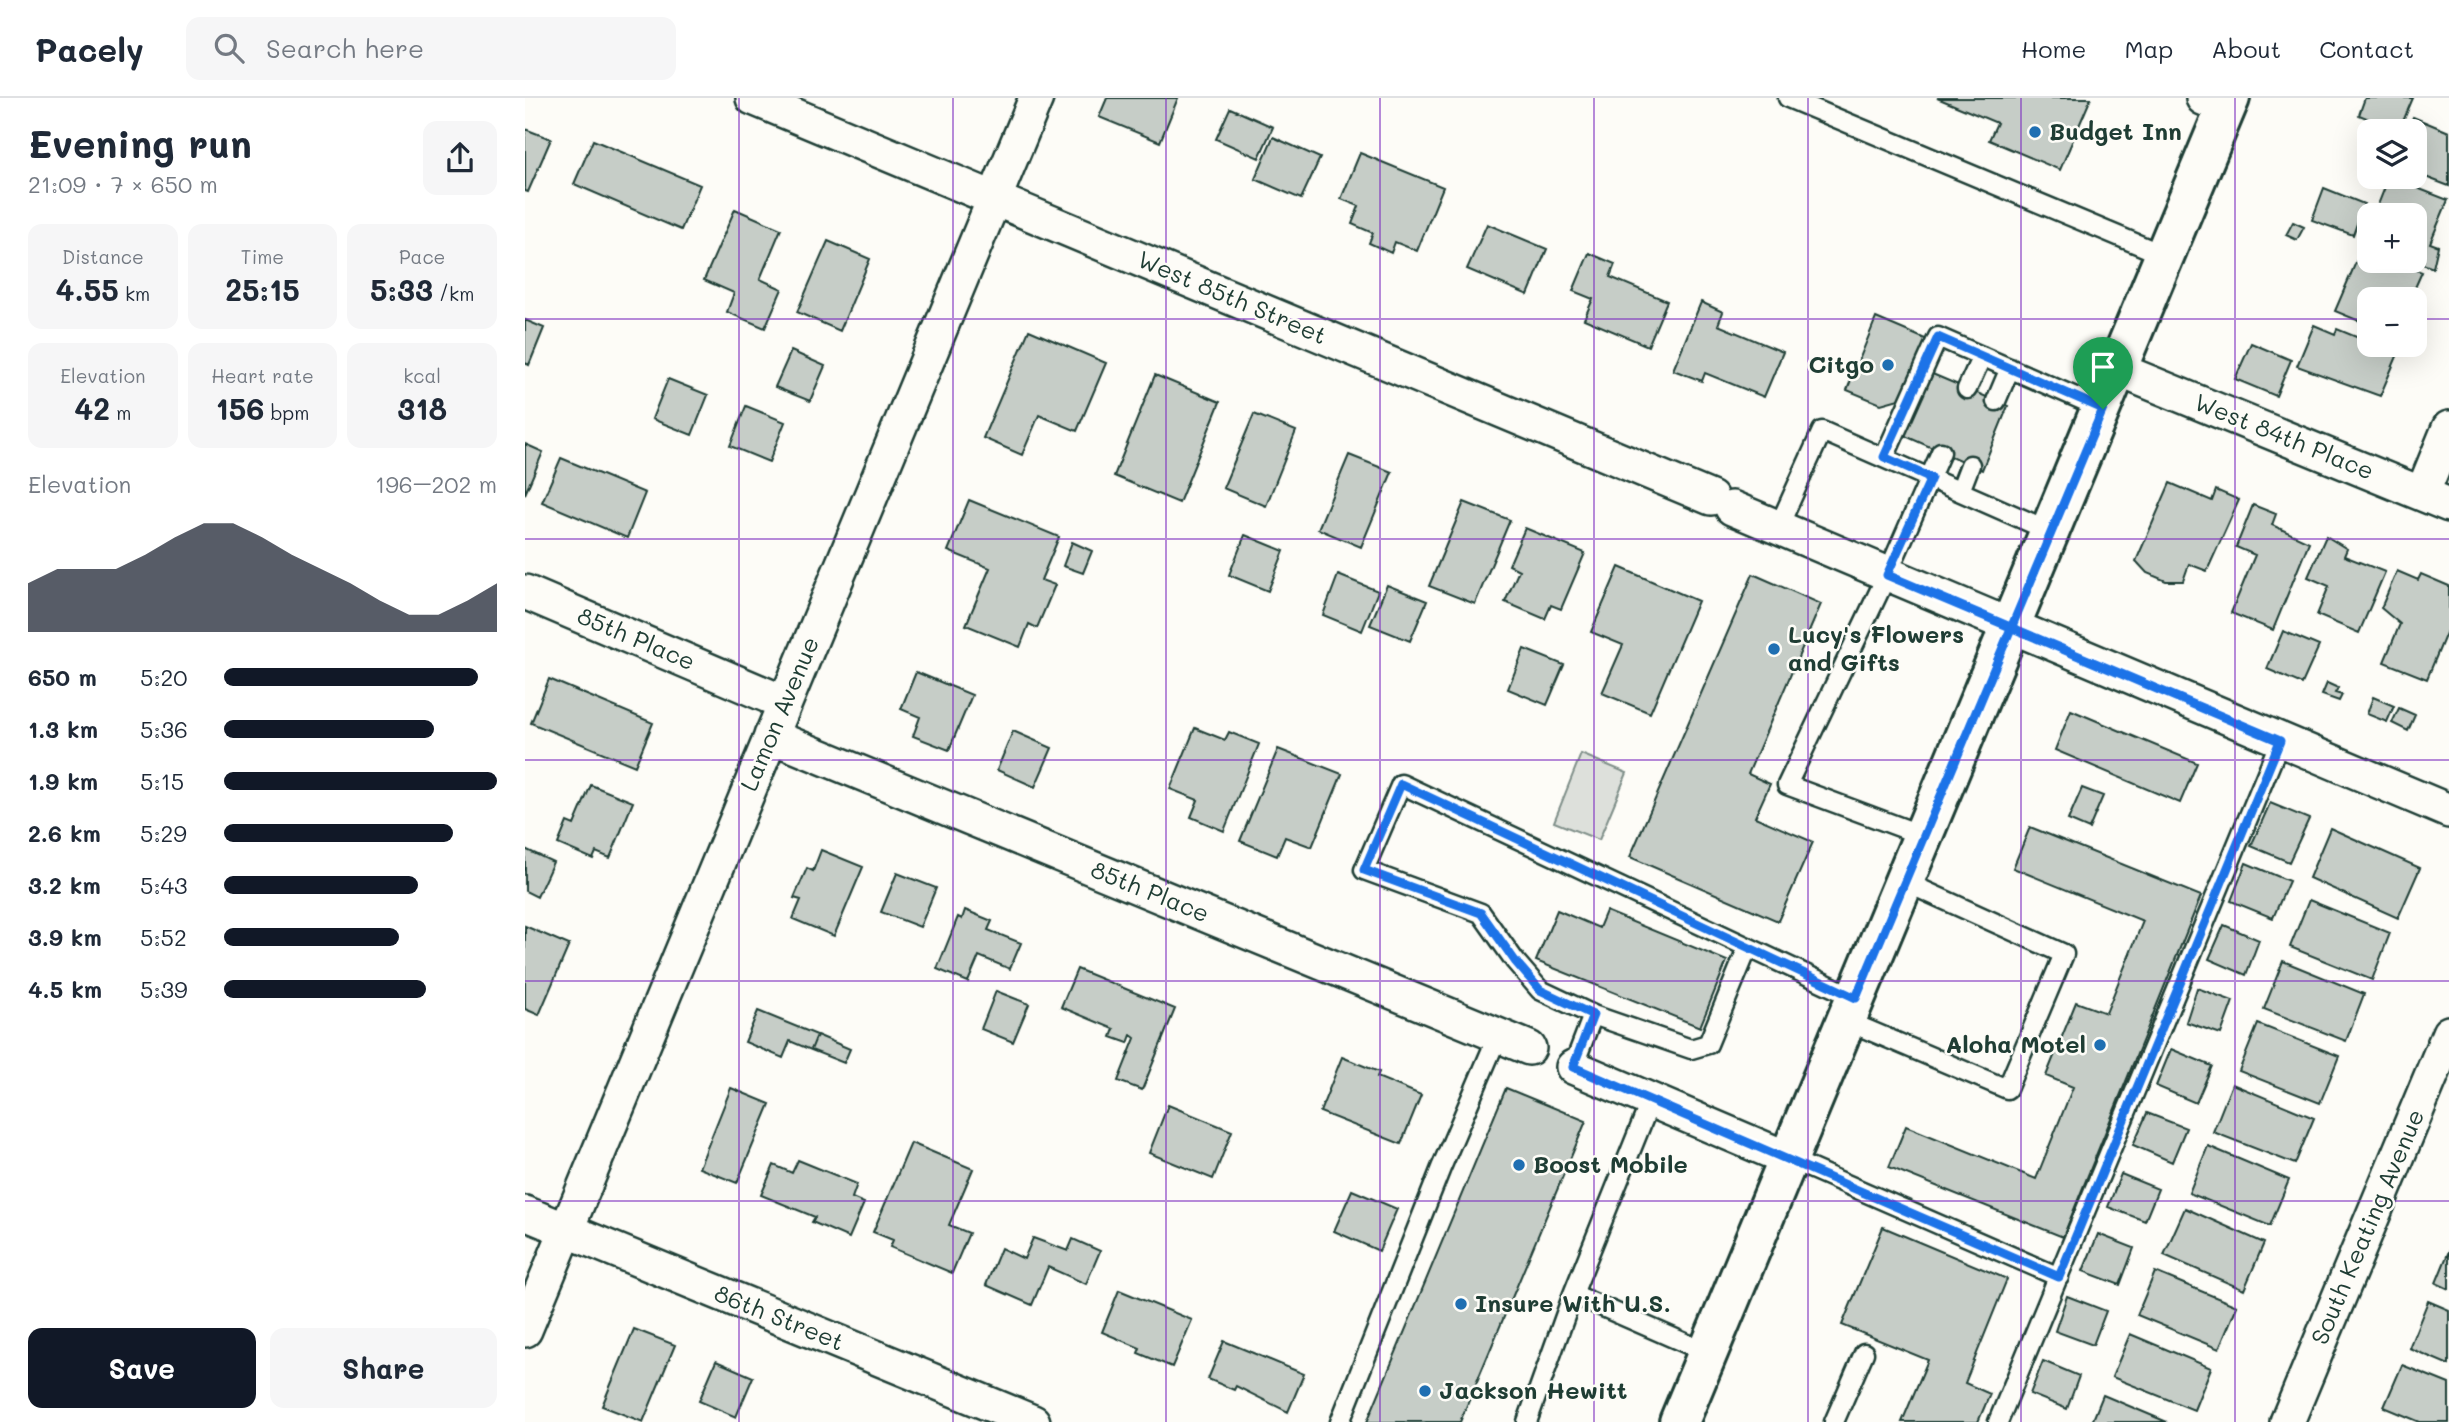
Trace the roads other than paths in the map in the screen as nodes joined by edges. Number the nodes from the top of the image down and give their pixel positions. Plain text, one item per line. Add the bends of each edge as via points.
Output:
1 (753, 98) edge
2 (1036, 98) edge
3 (1788, 98) edge
4 (2220, 101) edge
5 (994, 199) junction
6 (2166, 256) junction
7 (1982, 356) junction
8 (2010, 368) junction
9 (2119, 370) junction
10 (1967, 389) dead end
11 (1996, 401) dead end
12 (2103, 409) junction
13 (2449, 428) edge
14 (1941, 452) dead end
15 (1884, 457) junction
16 (1970, 465) dead end
17 (1931, 478) junction
18 (1959, 491) junction
19 (2436, 499) edge
20 (1779, 528) junction
21 (2052, 532) junction
22 (1887, 575) junction
23 (525, 592) edge
24 (2012, 629) junction
25 (785, 703) junction
26 (771, 736) junction
27 (2280, 741) junction
28 (2449, 811) edge
29 (1924, 836) junction
30 (1905, 882) junction
31 (1748, 947) junction
32 (1852, 1009) junction
33 (1593, 1015) junction
34 (2449, 1033) edge
35 (1498, 1035) junction
36 (1529, 1048) dead end
37 (1573, 1067) joint
38 (1651, 1100) junction
39 (1789, 1159) junction
40 (525, 1213) edge
41 (566, 1230) junction
42 (2059, 1277) junction
43 (1573, 1294) junction
44 (525, 1329) edge
45 (1708, 1353) junction
46 (1864, 1353) dead end
47 (1033, 1422) edge
48 (1340, 1422) edge
49 (1527, 1422) edge
50 (1679, 1422) edge
51 (1834, 1422) edge
52 (1998, 1422) edge
53 (2287, 1422) edge

1 - 5 street, West 85th Street
2 - 5 street, Lamon Avenue
3 - 6 lane
4 - 6 main road
5 - 20 street, West 85th Street
5 - 25 street, Lamon Avenue
6 - 9 main road
7 - 8 lane
7 - 10 lane
7 - 15 lane via 1938,337
8 - 11 lane
8 - 12 lane
9 - 12 main road
9 - 19 street, West 84th Place
12 - 21 main road
13 - 19 street
14 - 17 lane
15 - 17 lane
15 - 20 lane via 1822,431
16 - 18 lane
17 - 18 lane
17 - 22 lane
18 - 21 lane
20 - 22 street, West 85th Street
21 - 24 main road
22 - 24 street, West 85th Street
22 - 29 lane via 1787,785
23 - 25 street, 85th Place
24 - 27 street, West 85th Street
24 - 29 main road
25 - 26 street, Lamon Avenue
26 - 35 street, 85th Place
26 - 41 street, Lamon Avenue
27 - 28 street, West 85th Street
27 - 42 lane
29 - 30 main road
30 - 32 main road
30 - 32 lane via 2064,954 2054,979 2007,1089
31 - 32 lane
31 - 33 lane via 1708,1044 1691,1049
31 - 33 lane via 1401,784 1364,870 1481,913 1540,990
32 - 39 main road
33 - 37 lane
34 - 53 street, South Keating Avenue
35 - 36 street, 85th Place
35 - 48 lane
37 - 38 street
38 - 39 street
38 - 43 lane
39 - 42 lane
39 - 45 main road
40 - 41 street, 86th Street
41 - 44 street, Lamon Avenue
41 - 47 street, 86th Street
42 - 52 lane
43 - 45 lane
43 - 49 lane
45 - 50 main road
46 - 51 lane

